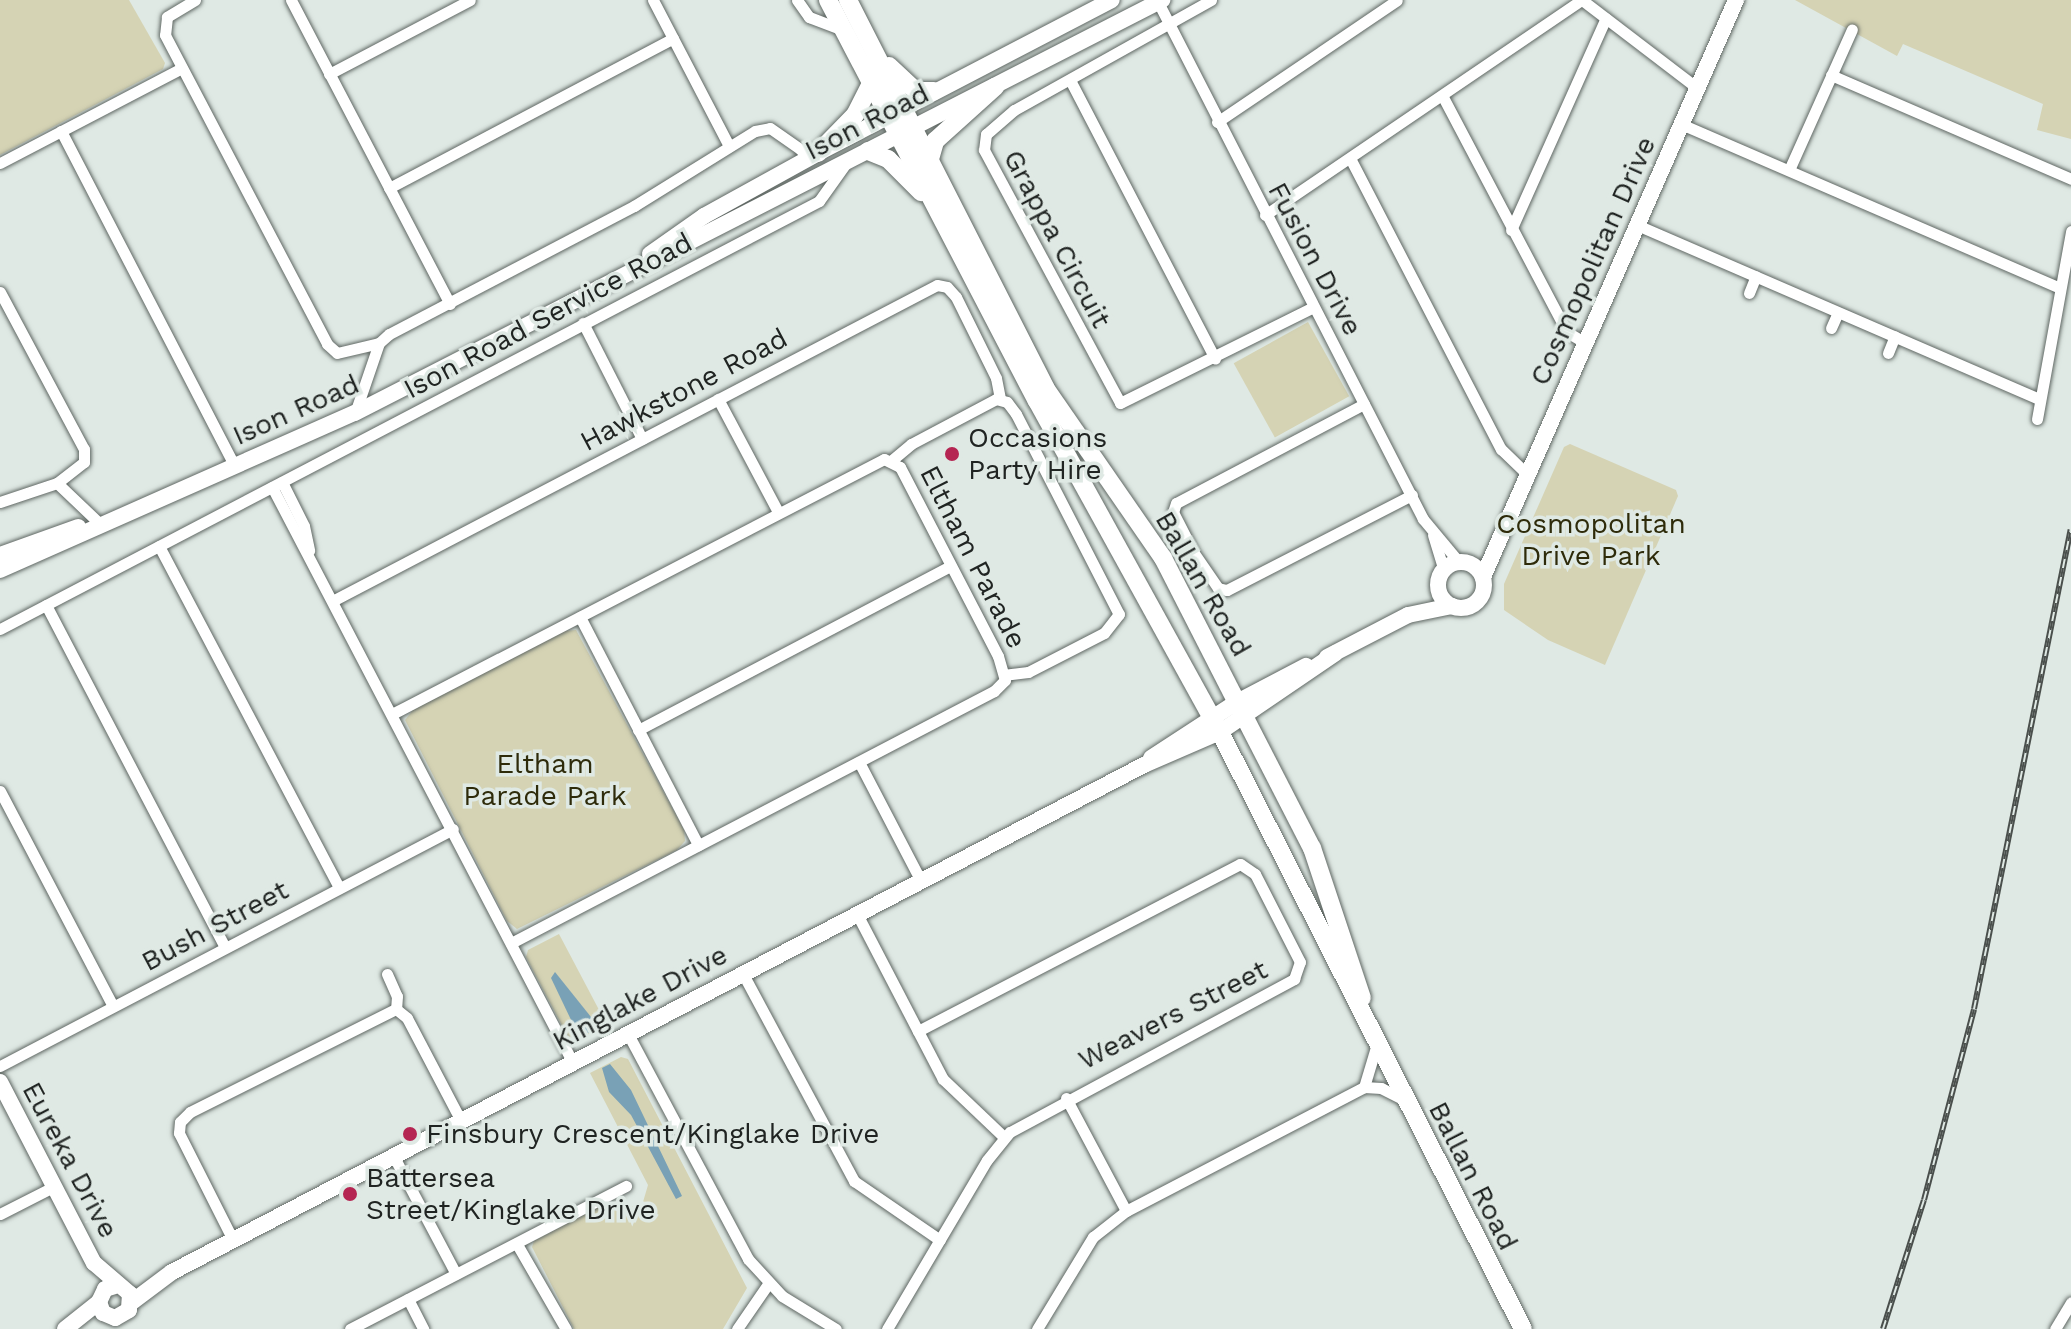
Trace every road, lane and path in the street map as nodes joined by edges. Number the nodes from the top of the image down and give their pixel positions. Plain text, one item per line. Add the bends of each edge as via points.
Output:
1 (195, 0) edge
2 (291, 0) edge
3 (470, 0) edge
4 (653, 0) edge
5 (797, 0) edge
6 (828, 0) edge
7 (848, 0) edge
8 (1112, 0) edge
9 (1211, 0) edge
10 (1397, 0) edge
11 (1582, 0) edge
12 (1736, 0) edge
13 (1159, 1) edge
14 (1606, 18) junction
15 (1169, 22) junction
16 (1852, 29) dead end
17 (843, 30) junction
18 (673, 38) junction
19 (872, 46) junction
20 (182, 68) junction
21 (329, 74) junction
22 (1831, 75) junction
23 (1070, 80) junction
24 (870, 85) junction
25 (995, 87) junction
26 (1697, 88) junction
27 (934, 91) junction
28 (1443, 97) junction
29 (896, 112) junction
30 (1217, 122) junction
31 (1681, 124) junction
32 (61, 131) junction
33 (906, 131) junction
34 (729, 146) junction
35 (868, 151) junction
36 (818, 153) junction
37 (930, 159) junction
38 (1351, 160) junction
39 (847, 161) junction
40 (0, 163) edge
41 (1789, 170) junction
42 (2071, 179) edge
43 (389, 188) junction
44 (938, 212) junction
45 (1265, 215) junction
46 (1637, 225) junction
47 (1511, 230) junction
48 (2071, 231) edge
49 (1756, 276) junction
50 (2060, 288) junction
51 (596, 291) junction
52 (0, 292) edge
53 (1749, 293) dead end
54 (450, 304) junction
55 (1313, 307) junction
56 (1838, 312) junction
57 (583, 323) junction
58 (1831, 328) dead end
59 (1895, 336) junction
60 (379, 343) junction
61 (1585, 343) junction
62 (1888, 353) dead end
63 (1215, 358) junction
64 (1000, 398) junction
65 (718, 399) junction
66 (2040, 399) junction
67 (1364, 404) junction
68 (355, 413) junction
69 (2037, 419) dead end
70 (642, 439) junction
71 (892, 460) junction
72 (235, 466) junction
73 (1529, 476) junction
74 (57, 483) junction
75 (277, 485) junction
76 (1412, 495) junction
77 (0, 502) edge
78 (778, 512) junction
79 (99, 523) junction
80 (1433, 535) junction
81 (1496, 542) junction
82 (159, 546) junction
83 (0, 555) edge
84 (1465, 563) junction
85 (951, 566) junction
86 (0, 570) edge
87 (1483, 577) junction
88 (1441, 578) junction
89 (334, 600) junction
90 (46, 605) junction
91 (1452, 606) junction
92 (1408, 615) junction
93 (580, 617) junction
94 (0, 629) edge
95 (1336, 653) junction
96 (1005, 675) junction
97 (1240, 708) junction
98 (392, 714) junction
99 (1217, 725) junction
100 (638, 730) junction
101 (859, 762) junction
102 (0, 791) edge
103 (453, 829) junction
104 (698, 845) junction
105 (921, 881) junction
106 (339, 888) junction
107 (857, 914) junction
108 (511, 943) junction
109 (225, 947) junction
110 (387, 974) dead end
111 (743, 974) junction
112 (113, 1006) junction
113 (396, 1009) junction
114 (918, 1031) junction
115 (628, 1034) junction
116 (1376, 1047) junction
117 (573, 1063) junction
118 (0, 1066) edge
119 (0, 1082) edge
120 (1364, 1087) junction
121 (1066, 1098) junction
122 (1403, 1099) junction
123 (461, 1121) junction
124 (1004, 1137) junction
125 (394, 1157) junction
126 (55, 1186) junction
127 (626, 1186) dead end
128 (1126, 1211) junction
129 (0, 1214) edge
130 (233, 1240) junction
131 (940, 1240) junction
132 (518, 1246) junction
133 (456, 1274) junction
134 (768, 1284) junction
135 (408, 1299) junction
136 (2071, 1302) edge
137 (116, 1305) edge
138 (69, 1327) edge
139 (133, 1329) edge
140 (350, 1329) edge
141 (423, 1329) edge
142 (566, 1329) edge
143 (737, 1329) edge
144 (836, 1329) edge
145 (887, 1329) edge
146 (1037, 1329) edge
147 (1523, 1329) edge
148 (2055, 1329) edge

1 - 20 street via 165,23 165,35
2 - 21 street
3 - 21 street
4 - 18 street
5 - 17 street via 809,17
6 - 17 main road, Ballan Road
7 - 19 main road, Ballan Road
8 - 27 street, Ison Road
9 - 15 street, Grappa Circuit
10 - 30 street
11 - 14 street
11 - 28 street
12 - 26 street, Cosmopolitan Drive
13 - 15 street, Fusion Drive
13 - 25 street, Ison Road
14 - 26 street
14 - 47 street
15 - 23 street, Grappa Circuit
15 - 30 street, Fusion Drive
16 - 22 street
17 - 24 main road, Ballan Road
18 - 34 street
18 - 43 street
19 - 27 main road via 910,87
19 - 29 main road, Ballan Road
20 - 32 street
20 - 60 street via 330,350 344,353
21 - 43 street
22 - 41 street
22 - 42 street
23 - 63 street
23 - 63 street, Grappa Circuit via 1014,110 986,134 984,150 998,177 1115,400 1131,402
24 - 29 main road, Ballan Road
24 - 36 main road via 855,115
25 - 33 street, Ison Road
25 - 37 main road via 935,141
26 - 31 street, Cosmopolitan Drive
27 - 29 street, Ison Road
28 - 38 street
28 - 47 street
29 - 33 main road, Ballan Road
29 - 36 street, Ison Road
30 - 45 street, Fusion Drive
31 - 41 street
31 - 46 street, Cosmopolitan Drive
32 - 40 street
32 - 72 street
33 - 35 street, Ison Road
33 - 37 main road, Ballan Road
33 - 44 main road, Ballan Road
34 - 36 street, Ison Road Service Road via 763,128 801,150
34 - 54 street, Ison Road Service Road via 634,206
35 - 39 street, Ison Road
35 - 44 main road via 888,159
36 - 51 street, Ison Road via 704,216
37 - 97 main road, Ballan Road via 1046,389 1163,558
38 - 45 street
38 - 73 street via 1501,449
39 - 51 street, Ison Road
39 - 57 street, Ison Road Service Road via 819,201
41 - 50 street
43 - 54 street
44 - 99 main road, Ballan Road
45 - 55 street, Fusion Drive
46 - 49 street
46 - 61 street, Cosmopolitan Drive
47 - 61 street via 1567,332
48 - 50 street
49 - 53 street
49 - 56 street
50 - 66 street
51 - 68 street, Ison Road
52 - 74 street via 84,449 84,462
54 - 60 street, Ison Road Service Road
55 - 63 street, Grappa Circuit
55 - 67 street, Fusion Drive
56 - 58 street
56 - 59 street
57 - 70 street
57 - 75 street, Ison Road Service Road
59 - 62 street
59 - 66 street
60 - 68 street, Ison Road Service Road
61 - 73 street, Cosmopolitan Drive
64 - 65 street, Hawkstone Road via 996,378 956,297 942,285
64 - 71 street via 911,444
64 - 96 street via 1016,414 1119,614 1104,633 1028,672
65 - 70 street, Hawkstone Road
65 - 78 street
66 - 69 street
67 - 76 street, Fusion Drive
67 - 76 street via 1181,500 1173,512 1216,585 1227,590
68 - 72 street, Ison Road
70 - 89 street, Hawkstone Road
71 - 78 street, Eltham Parade via 871,464
71 - 85 street, Eltham Parade
72 - 79 street, Ison Road
73 - 81 street, Cosmopolitan Drive
74 - 77 street
74 - 79 street
75 - 82 street, Ison Road Service Road
75 - 89 street via 304,526 310,558
76 - 80 street, Fusion Drive
78 - 93 street, Eltham Parade
79 - 83 street, Ison Road via 58,531
79 - 86 street, Ison Road
80 - 84 street, Fusion Drive
80 - 88 street, Fusion Drive
81 - 84 street, Cosmopolitan Drive
81 - 87 street, Cosmopolitan Drive
82 - 90 street, Ison Road Service Road
82 - 106 street
84 - 87 street
84 - 88 street
85 - 96 street, Eltham Parade
85 - 100 street
87 - 91 street via 1479,600
88 - 91 street
88 - 92 street
89 - 98 street
90 - 94 street, Ison Road Service Road
90 - 109 street
91 - 92 street
92 - 95 street
93 - 98 street, Eltham Parade
93 - 100 street
95 - 97 street
95 - 97 street via 1265,685
96 - 101 street, Eltham Parade via 994,691
97 - 99 street
97 - 116 main road, Ballan Road via 1330,892
98 - 103 street
99 - 105 street, Kinglake Drive
99 - 116 main road, Ballan Road
100 - 104 street
101 - 104 street, Eltham Parade
101 - 105 street
102 - 112 street
103 - 106 street, Bush Street
103 - 108 street
104 - 108 street, Eltham Parade
105 - 107 street, Kinglake Drive
106 - 109 street, Bush Street
107 - 111 street, Kinglake Drive
107 - 114 street
108 - 117 street
109 - 112 street, Bush Street
110 - 113 street
111 - 115 street, Kinglake Drive
111 - 131 street via 854,1181
112 - 118 street, Bush Street
113 - 123 street via 407,1018
113 - 130 street via 182,1118 181,1139
114 - 121 street, Weavers Street via 1233,867 1251,867 1297,953 1299,975
114 - 124 street via 943,1079
115 - 117 street, Kinglake Drive
115 - 134 street via 735,1238
116 - 120 street
116 - 122 main road, Ballan Road
117 - 123 street, Kinglake Drive
119 - 126 street, Eureka Drive
120 - 122 street via 1381,1088
120 - 128 street
121 - 124 street, Weavers Street
121 - 128 street
122 - 147 main road, Ballan Road
123 - 125 street, Kinglake Drive
124 - 131 street, Weavers Street
125 - 130 street, Kinglake Drive
125 - 133 street
126 - 129 street
126 - 137 street, Eureka Drive
127 - 132 street via 544,1225
128 - 146 street via 1093,1237
130 - 137 street, Kinglake Drive
131 - 145 street, Weavers Street
132 - 133 street
132 - 142 street
133 - 135 street
134 - 143 street
134 - 144 street
135 - 140 street
135 - 141 street
136 - 148 street
137 - 138 street, Kinglake Drive
137 - 139 street

